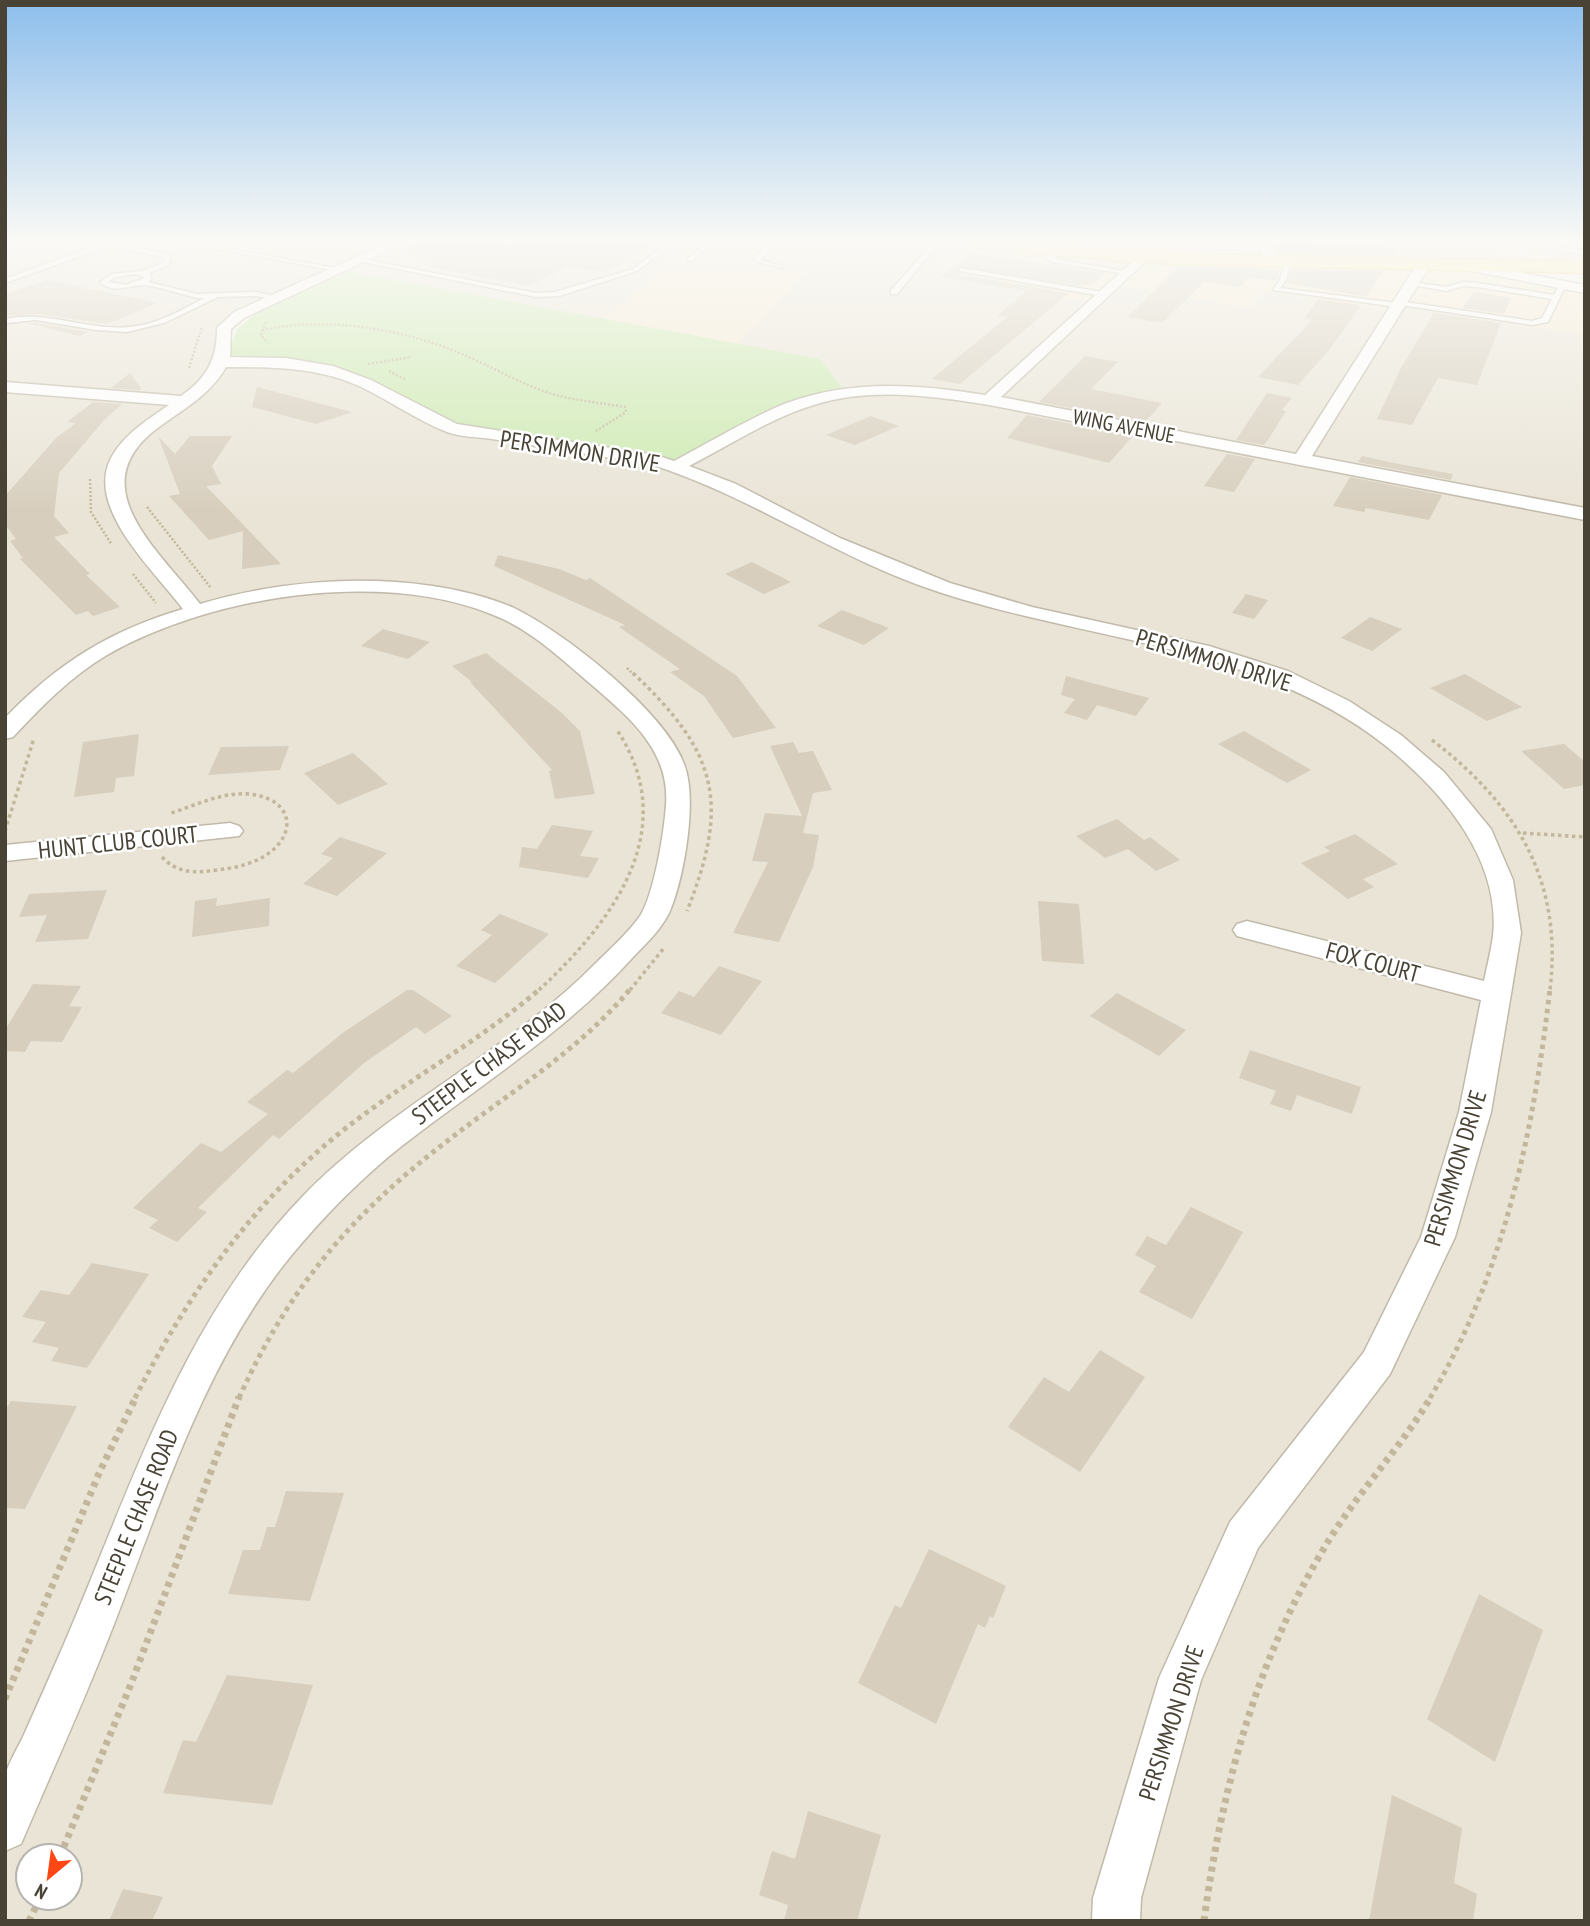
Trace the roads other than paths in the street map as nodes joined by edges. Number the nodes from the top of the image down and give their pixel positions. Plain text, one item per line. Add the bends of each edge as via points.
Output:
1 (224, 333) edge
2 (1060, 333) edge
3 (1380, 333) edge
4 (222, 362) junction
5 (5, 387) edge
6 (989, 400) junction
7 (183, 401) junction
8 (1300, 460) junction
9 (675, 467) junction
10 (1585, 514) edge
11 (203, 598) junction
12 (5, 732) edge
13 (230, 831) dead end
14 (5, 853) edge
15 (1247, 930) dead end
16 (1497, 995) junction
17 (5, 1828) edge
18 (1116, 1921) edge

1 - 4 street
2 - 6 street
3 - 8 street
4 - 7 street via 207,383
4 - 9 street, PERSIMMON DRIVE via 286,363 333,372 365,383 453,428 656,460
5 - 7 street
6 - 8 street, WING AVENUE
6 - 9 street, WING AVENUE via 888,389 831,395 789,408
7 - 11 street via 137,435 117,470 115,486 126,522
8 - 10 street, WING AVENUE
9 - 16 street, PERSIMMON DRIVE via 730,488 868,558 943,587 1027,612 1201,651 1280,676 1341,706 1393,740 1435,777 1478,829 1500,880 1507,933
11 - 12 street, STEEPLE CHASE ROAD via 76,665 37,695
11 - 17 street, STEEPLE CHASE ROAD via 363,587 453,596 531,623 636,709 659,734 679,800 655,914 604,973 538,1029 380,1144 314,1206 259,1272 212,1341 157,1458
13 - 14 street, HUNT CLUB COURT
15 - 16 street, FOX COURT
16 - 18 street, PERSIMMON DRIVE via 1475,1112 1438,1237 1377,1363 1244,1535 1180,1678 1117,1898

